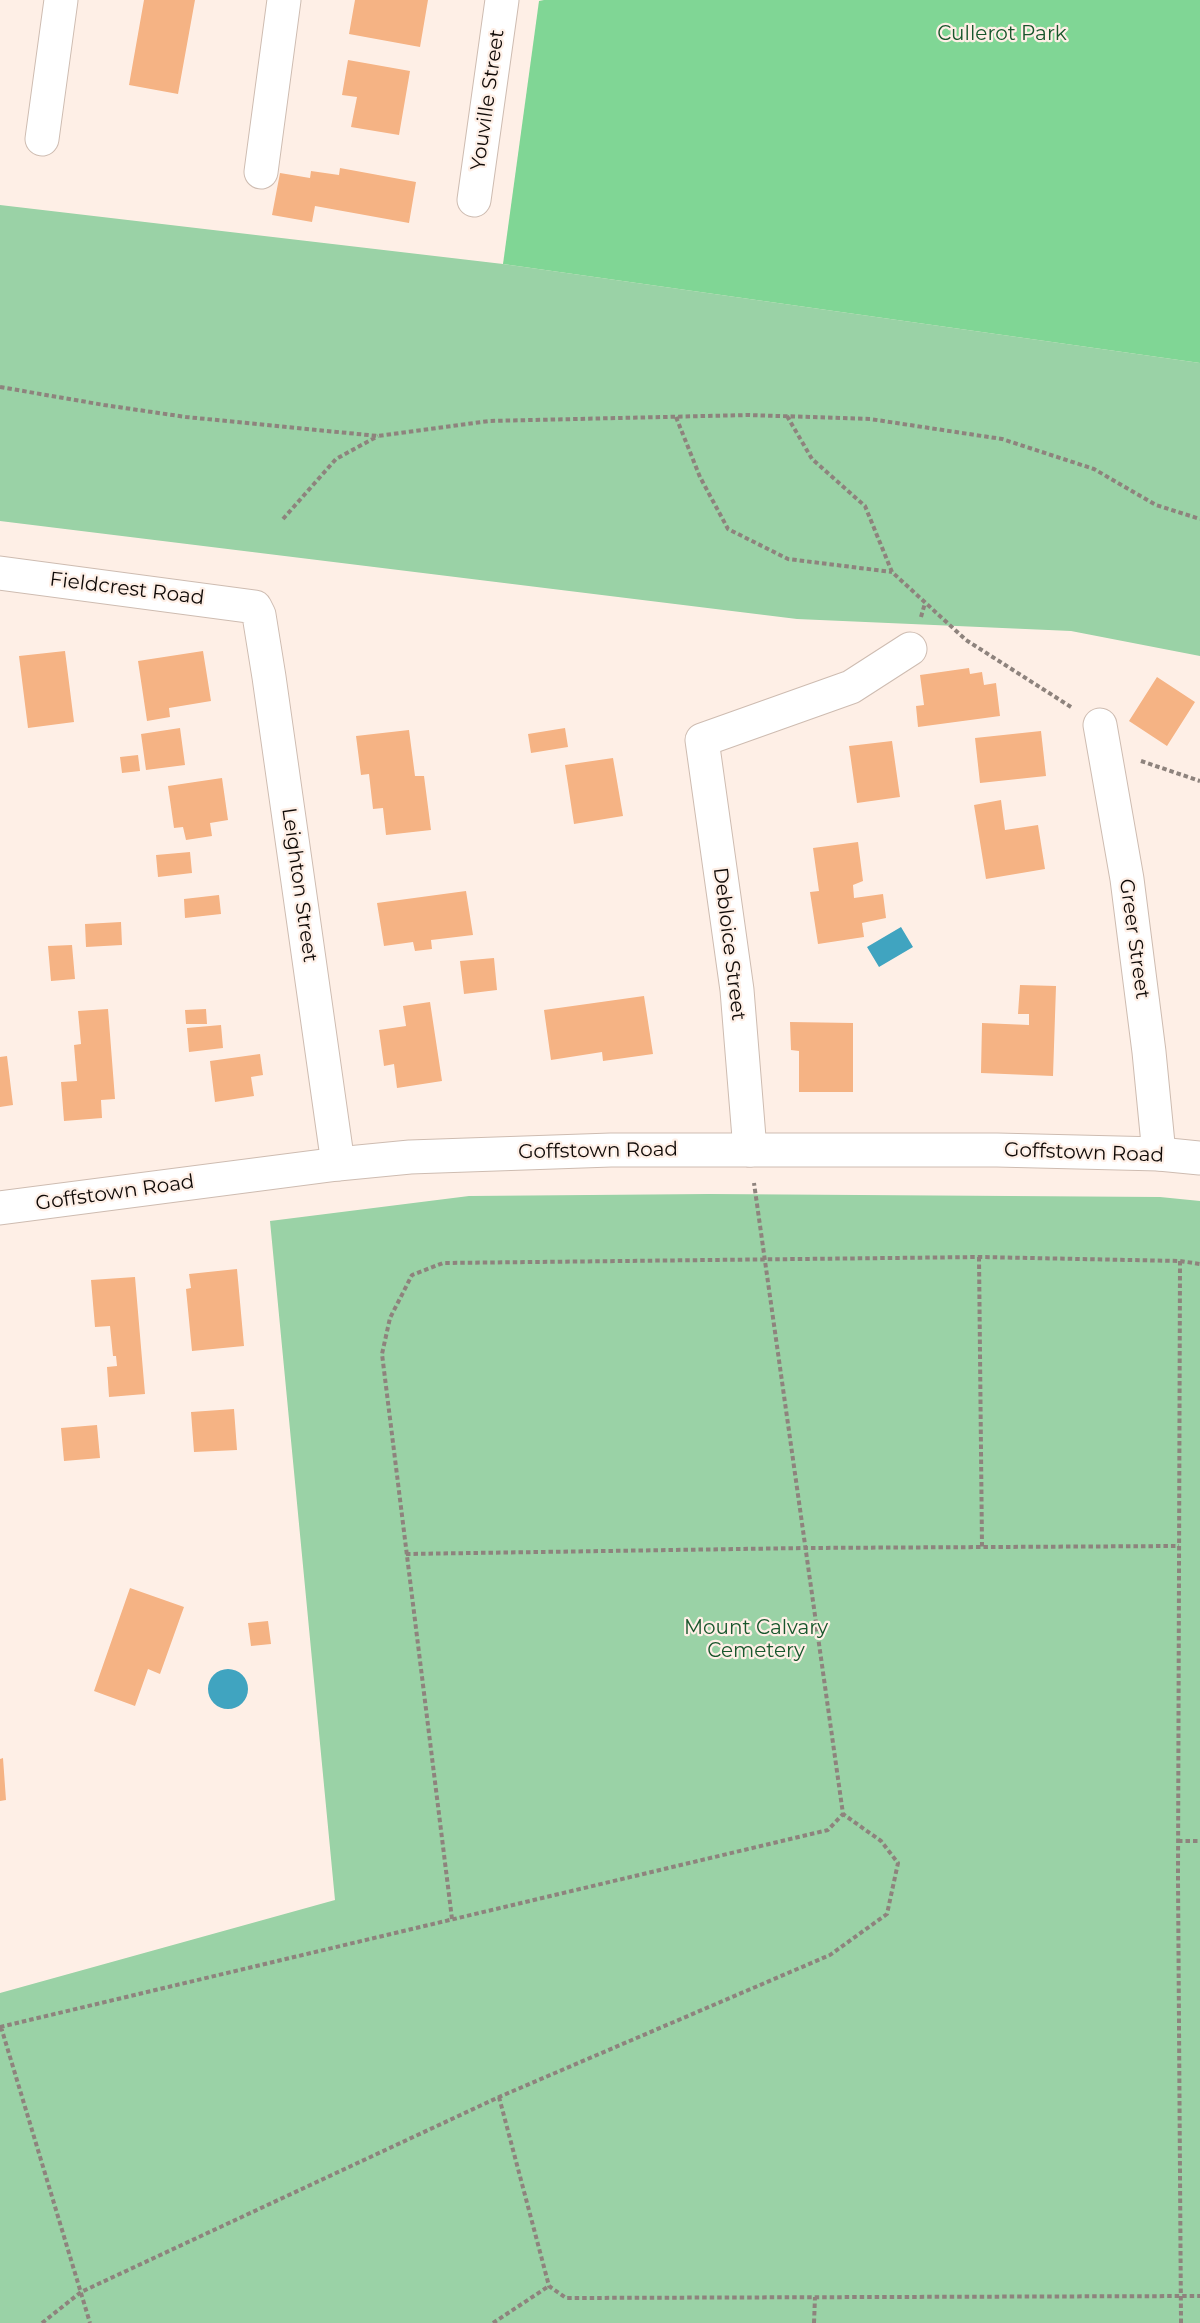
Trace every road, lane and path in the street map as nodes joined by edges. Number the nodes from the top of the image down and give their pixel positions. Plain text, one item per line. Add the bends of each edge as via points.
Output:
1 (61, 0) edge
2 (284, 0) edge
3 (502, 0) edge
4 (42, 139) dead end
5 (261, 172) dead end
6 (474, 200) dead end
7 (0, 387) edge
8 (787, 416) junction
9 (675, 417) junction
10 (378, 436) junction
11 (283, 519) dead end
12 (1200, 519) edge
13 (892, 572) junction
14 (0, 573) edge
15 (255, 607) joint
16 (910, 649) dead end
17 (1102, 737) junction
18 (1200, 781) edge
19 (750, 1150) junction
20 (1159, 1154) junction
21 (1200, 1158) edge
22 (338, 1164) junction
23 (0, 1208) edge
24 (979, 1257) junction
25 (764, 1259) junction
26 (1180, 1262) junction
27 (1200, 1264) edge
28 (1179, 1546) junction
29 (982, 1547) junction
30 (805, 1548) junction
31 (406, 1554) junction
32 (843, 1814) junction
33 (1178, 1841) junction
34 (1200, 1841) edge
35 (452, 1919) junction
36 (1, 2027) edge
37 (499, 2097) junction
38 (549, 2286) junction
39 (81, 2292) junction
40 (1181, 2296) junction
41 (1200, 2296) edge
42 (815, 2297) junction
43 (42, 2323) edge
44 (90, 2323) edge
45 (493, 2323) edge
46 (814, 2323) edge
47 (1181, 2323) edge

1 - 4 street
2 - 5 street
3 - 6 street, Youville Street
7 - 10 path via 186,417
8 - 9 path
8 - 12 path via 870,419 1002,439 1094,469 1156,505
8 - 13 path via 812,459 865,506
9 - 10 path via 489,422
9 - 13 path via 700,477 728,529 788,559
10 - 11 path via 336,459
13 - 17 path via 966,640
14 - 15 street, Fieldcrest Road
15 - 22 street, Leighton Street via 269,677
16 - 19 street, Debloice Street via 851,687 702,740 737,990
17 - 18 path
17 - 20 street, Greer Street via 1127,879
19 - 20 street, Goffstown Road
19 - 22 street, Goffstown Road via 600,1150 410,1157
19 - 25 path
20 - 21 street, Goffstown Road
22 - 23 street, Goffstown Road
24 - 25 path
24 - 26 path
24 - 29 path
25 - 30 path
25 - 31 path via 443,1263 412,1275 390,1318 381,1354
26 - 27 path
26 - 28 path
28 - 29 path
28 - 33 path
29 - 30 path
30 - 31 path
30 - 32 path
31 - 35 path
32 - 35 path via 828,1830
32 - 37 path via 881,1841 898,1863 887,1914 830,1955
33 - 34 path
33 - 40 path
35 - 36 path
36 - 39 path
37 - 38 path
37 - 39 path
38 - 42 path via 566,2298
38 - 45 path
39 - 43 path
39 - 44 path
40 - 41 path
40 - 42 path
40 - 47 path
42 - 46 path

